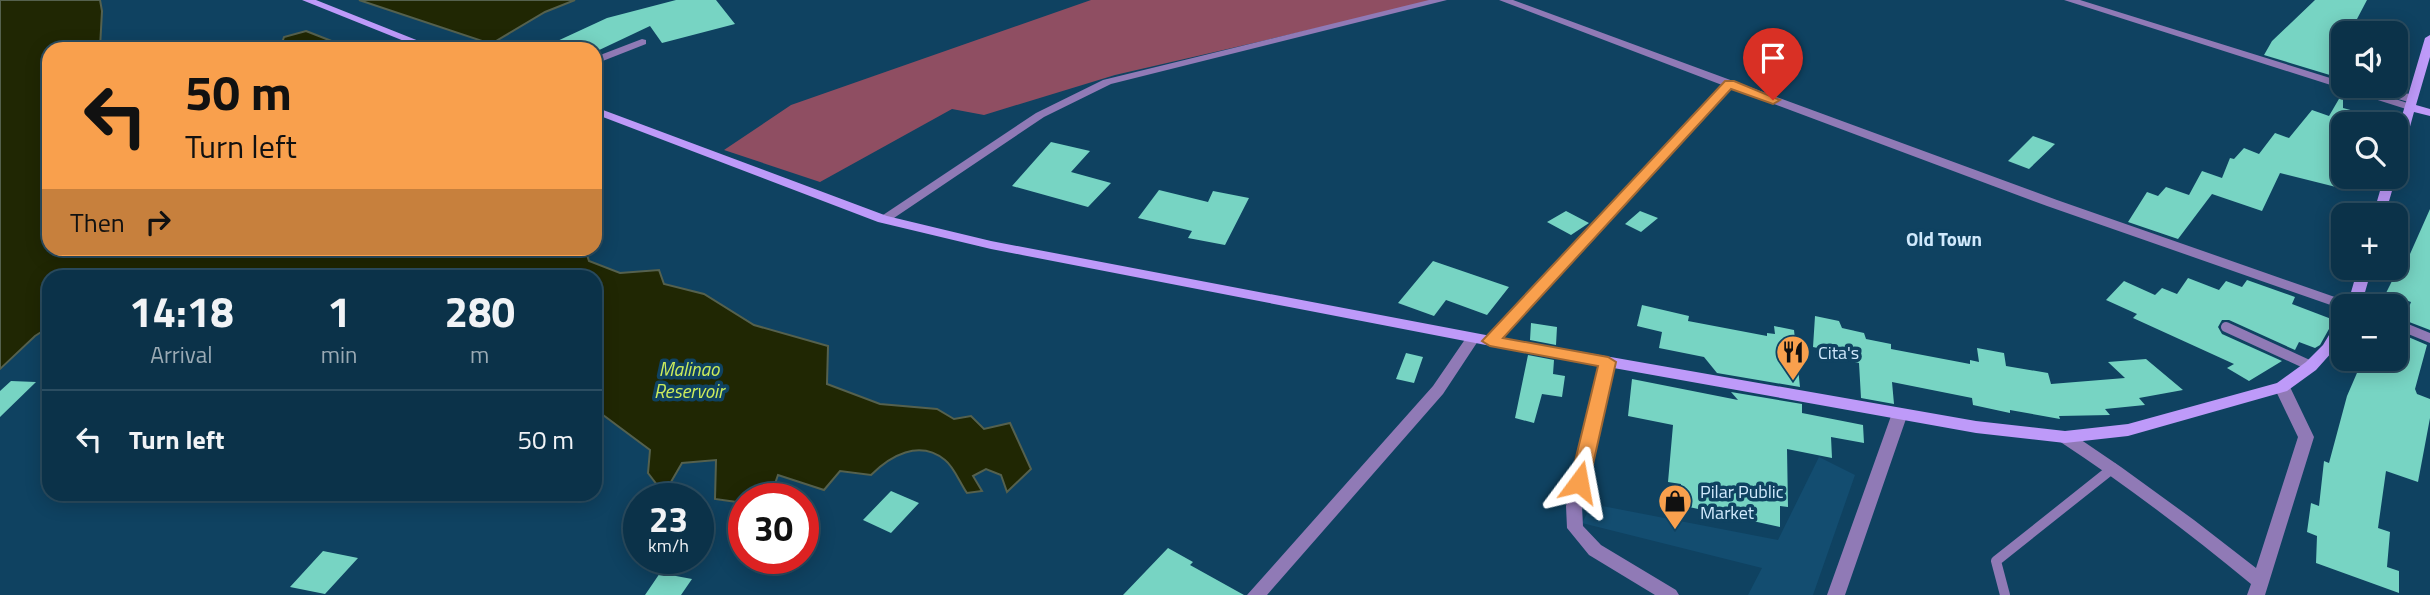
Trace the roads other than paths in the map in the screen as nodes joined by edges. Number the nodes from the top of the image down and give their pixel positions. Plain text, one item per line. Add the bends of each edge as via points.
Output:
1 (307, 0) edge
2 (1442, 0) edge
3 (1504, 0) edge
4 (2069, 0) edge
5 (2430, 38) edge
6 (416, 42) edge
7 (642, 42) dead end
8 (602, 58) edge
9 (1729, 84) junction
10 (2398, 98) edge
11 (2411, 103) junction
12 (602, 113) edge
13 (2430, 113) edge
14 (2408, 114) edge
15 (883, 219) junction
16 (2331, 300) edge
17 (2226, 327) dead end
18 (2408, 329) edge
19 (1473, 338) junction
20 (2430, 338) edge
21 (1490, 341) junction
22 (2331, 343) edge
23 (1608, 362) junction
24 (2311, 366) junction
25 (2282, 387) junction
26 (1899, 416) junction
27 (2065, 437) junction
28 (2113, 468) junction
29 (2258, 588) edge
30 (1256, 595) edge
31 (1670, 595) edge
32 (1836, 595) edge
33 (2005, 595) edge

1 - 6 main road
2 - 15 street via 1107,82 1040,116
3 - 9 street
4 - 11 street
5 - 11 main road
7 - 8 street
9 - 16 street
9 - 21 street
10 - 11 lane
11 - 13 main road
11 - 14 main road
12 - 15 main road
15 - 19 main road via 991,245
17 - 24 lane
18 - 20 street
19 - 21 main road
19 - 30 street via 1438,390
21 - 23 main road
22 - 24 main road
23 - 26 main road
23 - 31 street via 1574,506 1576,528 1595,550
24 - 25 main road
25 - 27 main road via 2128,430
25 - 29 street via 2306,437
26 - 27 main road
26 - 32 street
27 - 28 street
28 - 29 street
28 - 33 lane via 1996,561

